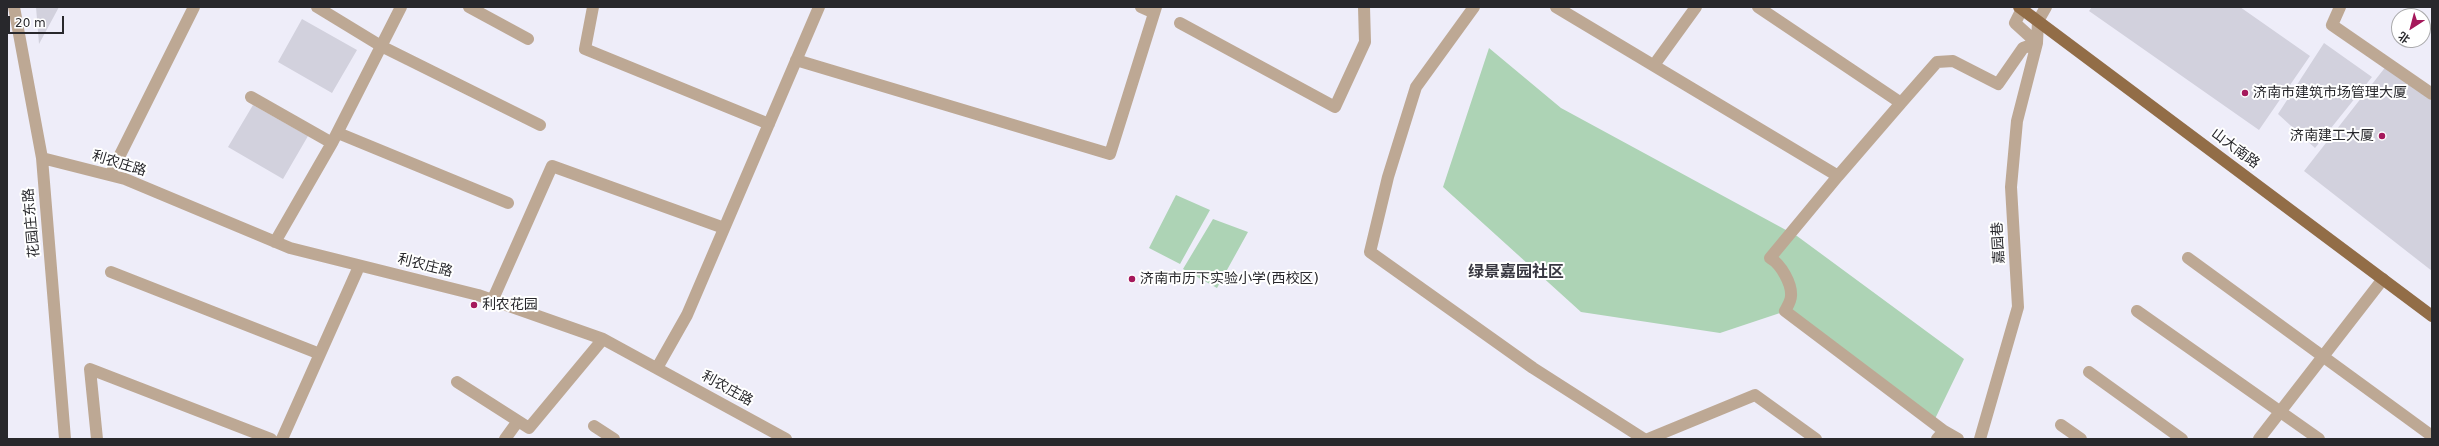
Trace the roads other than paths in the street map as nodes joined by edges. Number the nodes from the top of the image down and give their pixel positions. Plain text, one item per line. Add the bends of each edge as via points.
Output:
1 (14, 7) edge
2 (194, 7) edge
3 (317, 7) edge
4 (401, 7) edge
5 (469, 7) edge
6 (593, 7) edge
7 (819, 7) edge
8 (1364, 7) edge
9 (1474, 7) edge
10 (1556, 7) edge
11 (1696, 7) edge
12 (1758, 7) edge
13 (2046, 7) edge
14 (2340, 7) edge
15 (1149, 8) edge
16 (2021, 8) edge
17 (2038, 21) junction
18 (1180, 23) dead end
19 (528, 39) dead end
20 (2037, 43) junction
21 (381, 46) junction
22 (796, 60) junction
23 (1654, 66) junction
24 (2432, 94) edge
25 (252, 97) dead end
26 (1901, 102) junction
27 (769, 124) junction
28 (540, 125) dead end
29 (335, 138) junction
30 (42, 158) junction
31 (110, 175) junction
32 (1838, 176) junction
33 (508, 203) dead end
34 (724, 228) junction
35 (275, 242) junction
36 (2188, 258) dead end
37 (357, 271) dead end
38 (111, 272) dead end
39 (2383, 279) junction
40 (493, 300) junction
41 (2137, 311) dead end
42 (2431, 314) edge
43 (602, 339) junction
44 (320, 354) junction
45 (2323, 358) junction
46 (657, 368) junction
47 (2089, 372) dead end
48 (457, 382) dead end
49 (2279, 413) junction
50 (518, 421) junction
51 (2061, 424) dead end
52 (594, 426) dead end
53 (1940, 435) edge
54 (2432, 436) edge
55 (65, 439) edge
56 (97, 439) edge
57 (271, 439) edge
58 (282, 439) edge
59 (505, 439) edge
60 (614, 439) edge
61 (786, 439) edge
62 (1644, 439) edge
63 (1648, 439) edge
64 (1816, 439) edge
65 (1958, 439) edge
66 (1980, 439) edge
67 (2081, 439) edge
68 (2182, 439) edge
69 (2259, 439) edge
70 (2319, 439) edge

1 - 30 street, 花园庄东路
2 - 31 street
3 - 21 street
4 - 21 street
5 - 19 street
6 - 27 street via 585,49
7 - 22 street
8 - 18 street via 1365,42 1335,107
9 - 62 street via 1416,88 1388,178 1370,252 1533,368
10 - 23 street
11 - 23 street
12 - 26 street
13 - 17 street
14 - 24 street via 2332,25
15 - 22 street via 1110,154
16 - 17 main road, 山大南路
16 - 20 street via 2015,23
17 - 20 street, 嘉园巷
17 - 39 main road, 山大南路
20 - 26 street via 2023,48 1998,84 1953,61 1937,62
20 - 66 street, 嘉园巷 via 2017,121 2011,187 2018,307
21 - 28 street
21 - 29 street
22 - 27 street
23 - 32 street
25 - 29 street
26 - 32 street
27 - 34 street
29 - 33 street
29 - 35 street
30 - 31 street, 利农庄路
30 - 55 street, 花园庄东路
31 - 35 street, 利农庄路
32 - 53 street via 1770,258 1777,262 1787,281 1791,297 1785,311
34 - 40 street via 552,166
34 - 46 street via 687,315
35 - 40 street, 利农庄路
36 - 45 street
37 - 44 street
38 - 44 street
39 - 42 main road, 山大南路
39 - 45 street
40 - 43 street, 利农庄路
41 - 49 street
43 - 46 street, 利农庄路
43 - 50 street via 529,428
44 - 58 street
45 - 49 street
45 - 54 street
46 - 61 street, 利农庄路
47 - 68 street
48 - 50 street
49 - 69 street
49 - 70 street
50 - 59 street
51 - 67 street
52 - 60 street
53 - 65 street
56 - 57 street via 90,369
63 - 64 street via 1755,395

